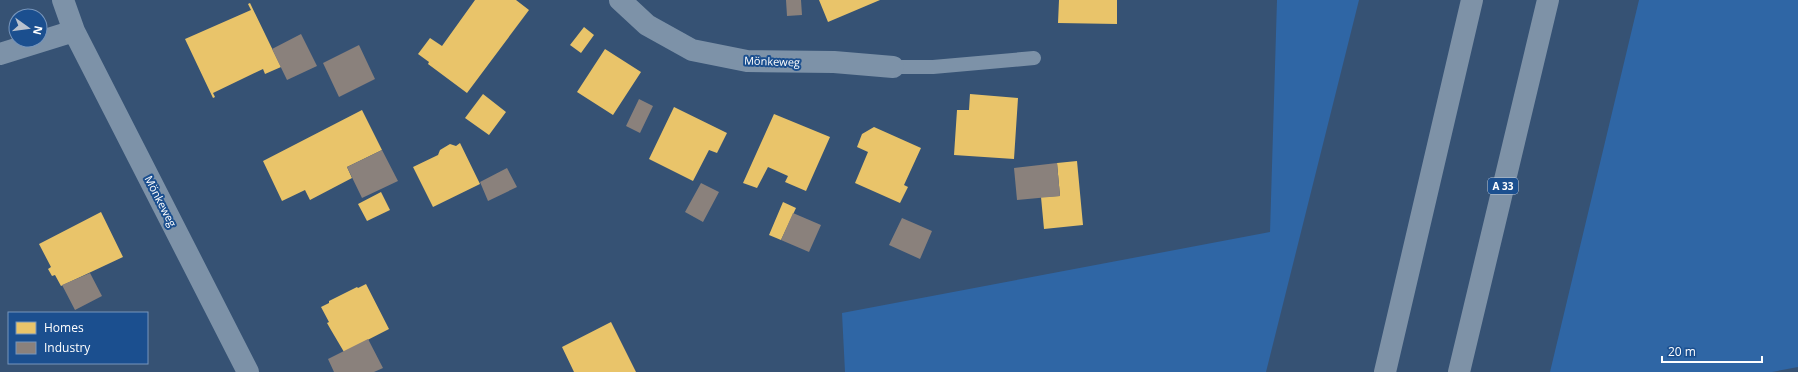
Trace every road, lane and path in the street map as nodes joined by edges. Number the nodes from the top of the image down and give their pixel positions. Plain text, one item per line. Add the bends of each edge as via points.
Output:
1 (63, 0) edge
2 (620, 0) edge
3 (1472, 0) edge
4 (1548, 0) edge
5 (74, 31) junction
6 (0, 54) edge
7 (1034, 58) dead end
8 (893, 68) joint
9 (248, 372) edge
10 (1385, 372) edge
11 (1459, 372) edge

1 - 5 street, Mönkeweg
2 - 8 street, Mönkeweg via 647,25 692,50 747,61 834,62
3 - 10 highway
4 - 11 highway, A 33
5 - 6 street
5 - 9 street, Mönkeweg
7 - 8 lane

